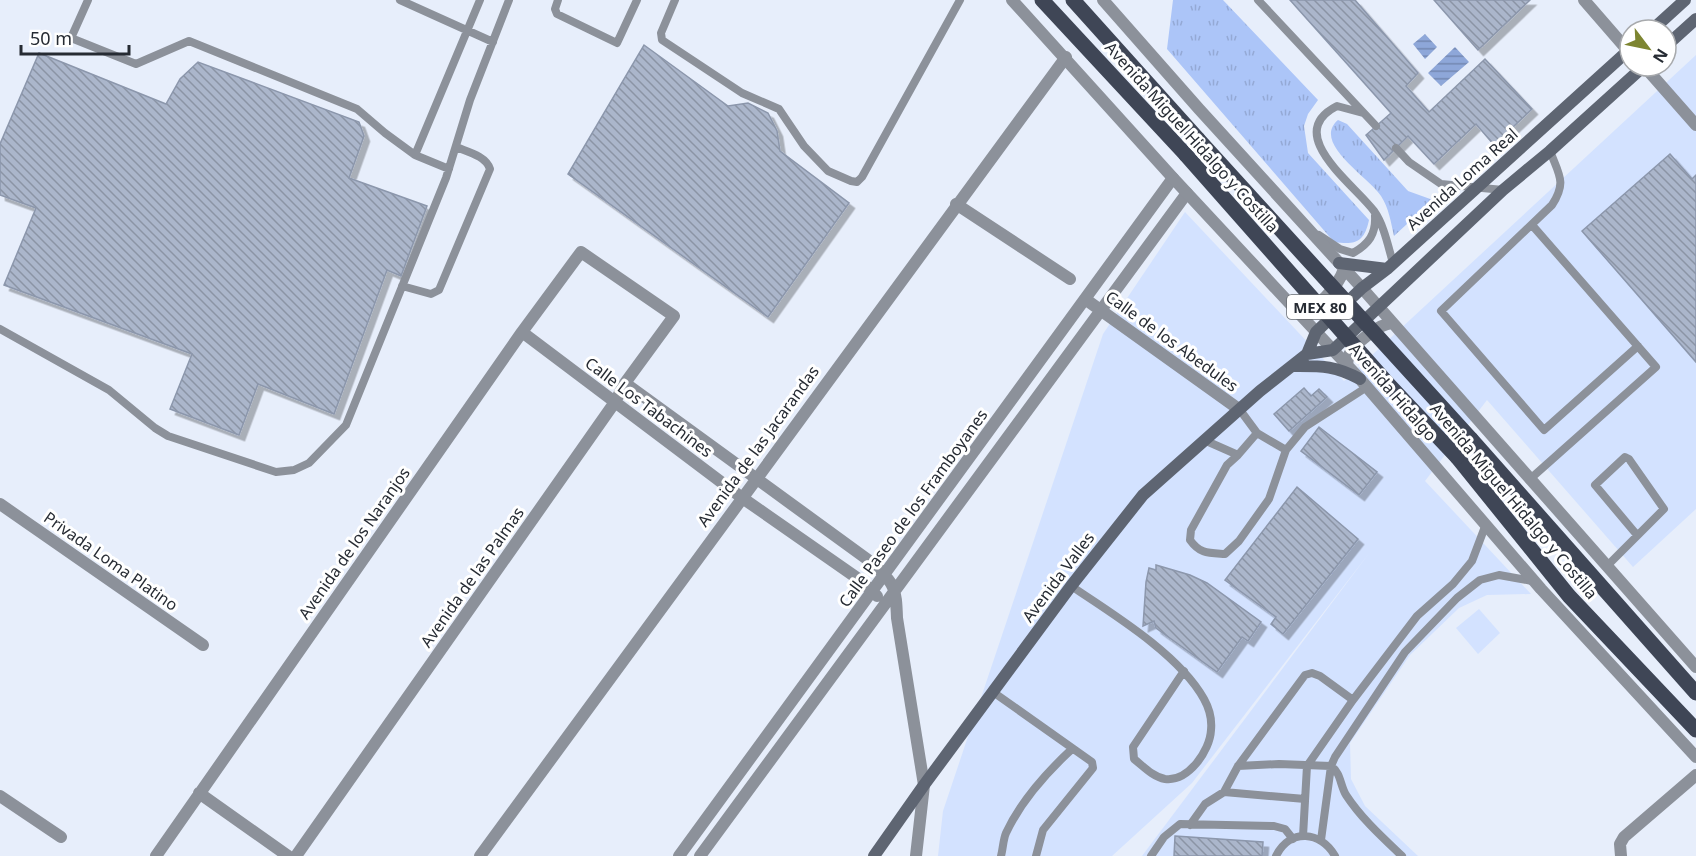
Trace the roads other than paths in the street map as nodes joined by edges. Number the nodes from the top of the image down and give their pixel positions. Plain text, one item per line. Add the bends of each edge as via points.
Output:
1 (87, 0) edge
2 (400, 0) edge
3 (480, 0) edge
4 (509, 0) edge
5 (558, 0) edge
6 (637, 0) edge
7 (675, 0) edge
8 (960, 0) edge
9 (1012, 0) edge
10 (1042, 0) edge
11 (1073, 0) edge
12 (1103, 0) edge
13 (1258, 0) edge
14 (1584, 0) edge
15 (1685, 0) edge
16 (1665, 18) edge
17 (1696, 19) edge
18 (468, 31) junction
19 (1678, 35) edge
20 (1618, 39) edge
21 (492, 42) junction
22 (1066, 57) junction
23 (1618, 61) edge
24 (1631, 78) edge
25 (1655, 78) edge
26 (1363, 113) junction
27 (1696, 125) edge
28 (1376, 126) dead end
29 (456, 147) junction
30 (1396, 148) dead end
31 (1550, 151) junction
32 (415, 155) junction
33 (449, 169) junction
34 (1173, 178) junction
35 (1477, 189) junction
36 (1503, 190) junction
37 (1187, 193) junction
38 (956, 204) junction
39 (1375, 212) junction
40 (1304, 225) junction
41 (1532, 225) junction
42 (1136, 229) junction
43 (1154, 239) junction
44 (581, 252) joint
45 (1342, 266) junction
46 (1390, 266) junction
47 (1070, 279) dead end
48 (402, 286) junction
49 (1362, 288) junction
50 (1085, 299) junction
51 (1378, 308) junction
52 (1101, 310) junction
53 (1299, 314) junction
54 (1392, 323) junction
55 (0, 329) edge
56 (522, 332) junction
57 (1316, 332) junction
58 (1638, 346) junction
59 (1333, 350) junction
60 (1307, 354) junction
61 (1347, 364) junction
62 (1292, 366) junction
63 (625, 383) junction
64 (1364, 383) junction
65 (615, 402) junction
66 (1240, 410) junction
67 (1257, 434) junction
68 (1204, 440) junction
69 (1286, 450) junction
70 (1238, 455) junction
71 (755, 478) junction
72 (1529, 480) junction
73 (741, 497) junction
74 (0, 504) edge
75 (1486, 524) junction
76 (1637, 536) junction
77 (1606, 567) junction
78 (885, 575) junction
79 (1535, 582) junction
80 (1071, 586) junction
81 (873, 591) junction
82 (896, 591) junction
83 (885, 605) junction
84 (897, 618) junction
85 (204, 645) dead end
86 (1696, 667) edge
87 (1184, 671) junction
88 (993, 692) junction
89 (1696, 693) edge
90 (1353, 700) junction
91 (1696, 730) edge
92 (1072, 749) junction
93 (1696, 757) edge
94 (1238, 766) junction
95 (1307, 766) junction
96 (1331, 766) junction
97 (1696, 775) edge
98 (924, 785) junction
99 (1224, 792) junction
100 (199, 793) junction
101 (0, 796) edge
102 (1305, 799) junction
103 (1190, 825) junction
104 (1303, 836) junction
105 (61, 837) dead end
106 (1293, 839) junction
107 (1321, 840) junction
108 (156, 856) edge
109 (288, 856) edge
110 (296, 856) edge
111 (480, 856) edge
112 (679, 856) edge
113 (700, 856) edge
114 (874, 856) edge
115 (916, 856) edge
116 (1001, 856) edge
117 (1036, 856) edge
118 (1151, 856) edge
119 (1276, 856) edge
120 (1335, 856) edge
121 (1402, 856) edge
122 (1621, 856) edge

1 - 32 lane via 71,38 136,64 189,41 357,109
2 - 18 lane
3 - 18 lane
4 - 21 lane
5 - 6 lane via 557,14 618,43
7 - 8 lane via 661,33 662,40 742,93 779,109 804,146 828,171 856,182
9 - 22 street, Avenida Hidalgo
10 - 91 main road, Avenida Miguel Hidalgo y Costilla / MEX 80, bridge via 1456,457 1569,596
11 - 89 main road, Avenida Miguel Hidalgo y Costilla / MEX 80, bridge
12 - 40 street
13 - 26 lane
14 - 20 street
15 - 16 main road
17 - 19 main road
18 - 21 lane
18 - 32 lane
21 - 29 lane
22 - 34 street, Avenida Hidalgo
22 - 38 street, Avenida de las Jacarandas
23 - 35 main road, Avenida Loma Real
24 - 31 main road
25 - 27 street
26 - 28 lane
26 - 39 lane via 1337,106 1326,111 1316,131 1318,146 1326,158
29 - 33 lane
29 - 48 lane via 483,159 490,169 439,290 431,294
30 - 35 lane via 1441,184
31 - 36 main road
31 - 41 lane via 1561,191
32 - 33 lane
33 - 48 lane
34 - 37 street, Avenida Hidalgo
34 - 42 street, Calle Paseo de los Framboyanes
35 - 36 lane
35 - 46 main road, Avenida Loma Real
36 - 51 main road
37 - 43 street, Calle Paseo de los Framboyanes
37 - 53 street, Avenida Hidalgo
38 - 47 street
38 - 71 street, Avenida de las Jacarandas
39 - 40 lane via 1372,238 1353,253
39 - 46 lane
40 - 45 street
41 - 58 lane
41 - 58 lane via 1441,311 1544,430
42 - 43 street
42 - 50 street, Calle Paseo de los Framboyanes
43 - 52 street, Calle Paseo de los Framboyanes
44 - 56 street, Avenida de los Naranjos
44 - 63 street, Avenida de las Palmas via 674,316
45 - 46 main road
45 - 49 street
45 - 53 street via 1342,277 1326,295 1309,312
46 - 49 main road, Avenida Loma Real
48 - 55 lane via 346,425 309,463 294,470 276,471 168,436 109,390
49 - 51 street
49 - 57 main road, Avenida Loma Real
50 - 52 street, Calle de los Abedules
50 - 78 street, Calle Paseo de los Framboyanes
51 - 54 street
51 - 59 main road
52 - 66 street, Calle de los Abedules
52 - 82 street, Calle Paseo de los Framboyanes
53 - 57 street, Avenida Hidalgo
54 - 61 street via 1366,337 1349,354
54 - 72 street
56 - 65 street, Calle Los Tabachines
56 - 100 street, Avenida de los Naranjos
57 - 59 street, Avenida Hidalgo
57 - 60 main road, Avenida Valles
58 - 72 lane via 1656,368
59 - 60 main road, Avenida Valles
59 - 61 street, Avenida Hidalgo
60 - 62 main road, Avenida Valles
61 - 64 street, Avenida Hidalgo
62 - 64 main road via 1343,369
62 - 66 main road, Avenida Valles
63 - 65 street, Avenida de las Palmas
63 - 71 street, Calle Los Tabachines
64 - 69 lane via 1305,427
64 - 75 street, Avenida Hidalgo
65 - 73 street, Calle Los Tabachines
65 - 110 street, Avenida de las Palmas
66 - 67 lane
66 - 68 main road, Avenida Valles
67 - 69 lane
67 - 70 lane
68 - 70 lane
68 - 80 main road, Avenida Valles via 1143,495
69 - 70 lane via 1269,499 1239,541 1225,554 1197,549 1190,540 1191,530 1227,465
71 - 73 street, Avenida de las Jacarandas
71 - 78 street, Calle Los Tabachines
72 - 77 street
73 - 81 street, Calle Los Tabachines
73 - 111 street, Avenida de las Jacarandas
74 - 85 street, Privada Loma Platino
75 - 79 street, Avenida Hidalgo
75 - 90 lane via 1472,561 1417,616
76 - 76 lane via 1664,509 1624,457 1595,485
76 - 77 lane
77 - 86 street
78 - 81 street, Calle Paseo de los Framboyanes
78 - 82 street, Calle Los Tabachines
79 - 93 street, Avenida Hidalgo
79 - 96 lane via 1499,575 1480,580 1457,598 1406,652
80 - 87 lane via 1132,627
80 - 88 main road, Avenida Valles
81 - 83 street, Calle Los Tabachines
81 - 112 street, Calle Paseo de los Framboyanes
82 - 83 street, Calle Paseo de los Framboyanes
82 - 84 street
83 - 84 street, Calle Los Tabachines
83 - 113 street, Calle Paseo de los Framboyanes
84 - 98 street
87 - 87 lane via 1206,701 1211,731 1205,751 1187,773 1166,779 1134,759 1133,747
88 - 92 lane
88 - 98 main road, Avenida Valles
90 - 94 lane via 1320,676 1305,675
90 - 95 lane
92 - 116 lane via 1048,771 1024,803 1005,835
92 - 117 lane via 1092,762 1093,768 1043,830
94 - 95 lane
94 - 99 lane
95 - 96 lane
95 - 102 lane
96 - 107 lane
96 - 121 lane via 1337,770 1344,793 1362,816
97 - 122 street via 1624,837
98 - 114 main road, Avenida Valles
98 - 115 street
99 - 102 lane
99 - 103 lane via 1205,804
100 - 108 street, Avenida de los Naranjos
100 - 109 street
101 - 105 street
102 - 104 lane
103 - 106 lane via 1274,826 1285,829
103 - 118 lane via 1180,824 1164,837
104 - 106 lane
104 - 107 lane
106 - 119 lane
107 - 120 lane

